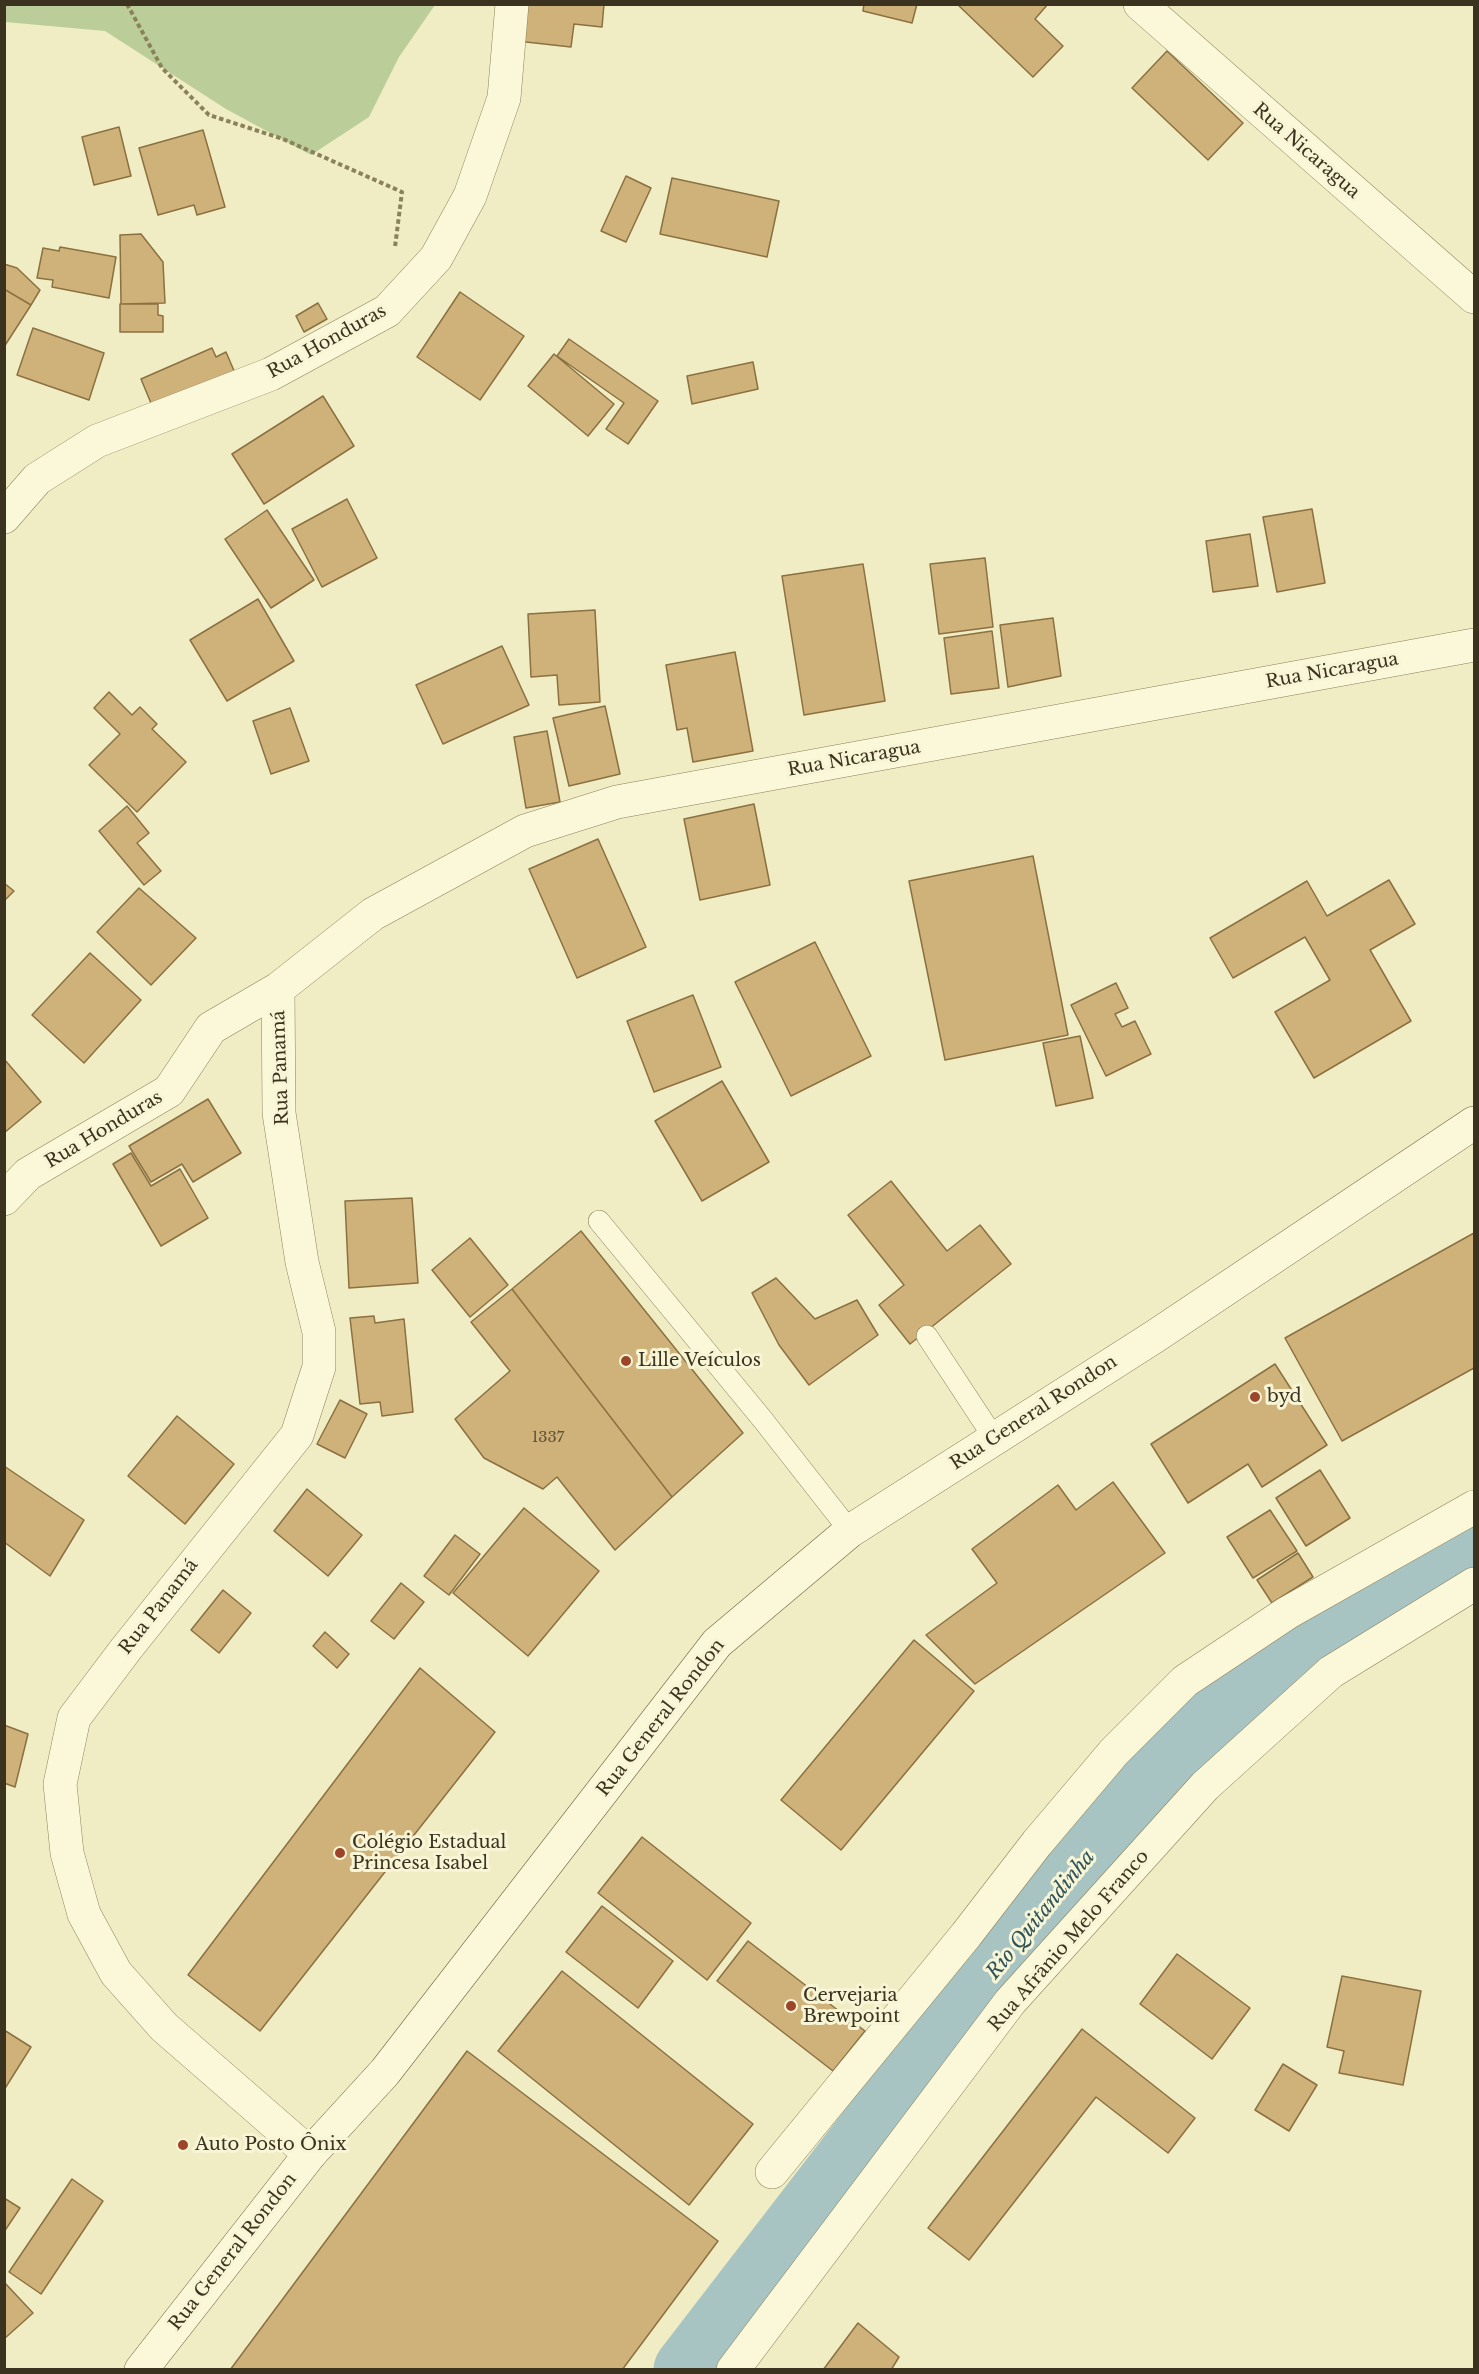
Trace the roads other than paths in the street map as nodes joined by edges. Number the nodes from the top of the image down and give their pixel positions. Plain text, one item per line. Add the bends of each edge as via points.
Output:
1 (512, 4) edge
2 (1140, 4) edge
3 (1474, 297) edge
4 (4, 517) edge
5 (1474, 645) edge
6 (278, 989) junction
7 (1474, 1123) edge
8 (4, 1199) edge
9 (598, 1221) dead end
10 (927, 1336) dead end
11 (994, 1438) junction
12 (1474, 1507) edge
13 (850, 1531) junction
14 (1474, 1584) edge
15 (310, 2154) junction
16 (772, 2172) dead end
17 (141, 2370) edge
18 (733, 2370) edge

1 - 4 street, Rua Honduras via 504,98 470,196 436,258 387,311 271,374 97,441 37,479
2 - 3 street, Rua Nicaragua
5 - 6 street, Rua Nicaragua via 617,802 525,831 455,868 372,914
6 - 8 street, Rua Honduras via 211,1028 170,1091 28,1174
6 - 15 street, Rua Panamá via 279,1113 302,1262 319,1332 319,1367 297,1435 74,1718 60,1784 67,1853 84,1914 116,1973 164,2027
7 - 11 street, Rua General Rondon via 1154,1337
9 - 13 lane
10 - 11 lane
11 - 13 street, Rua General Rondon
12 - 16 street via 1287,1613 1185,1681 1114,1752 1044,1834
13 - 15 street, Rua General Rondon via 717,1643 385,2072
14 - 18 street, Rua Afrânio Melo Franco via 1331,1672 1205,1786 1010,2002
15 - 17 street, Rua General Rondon

